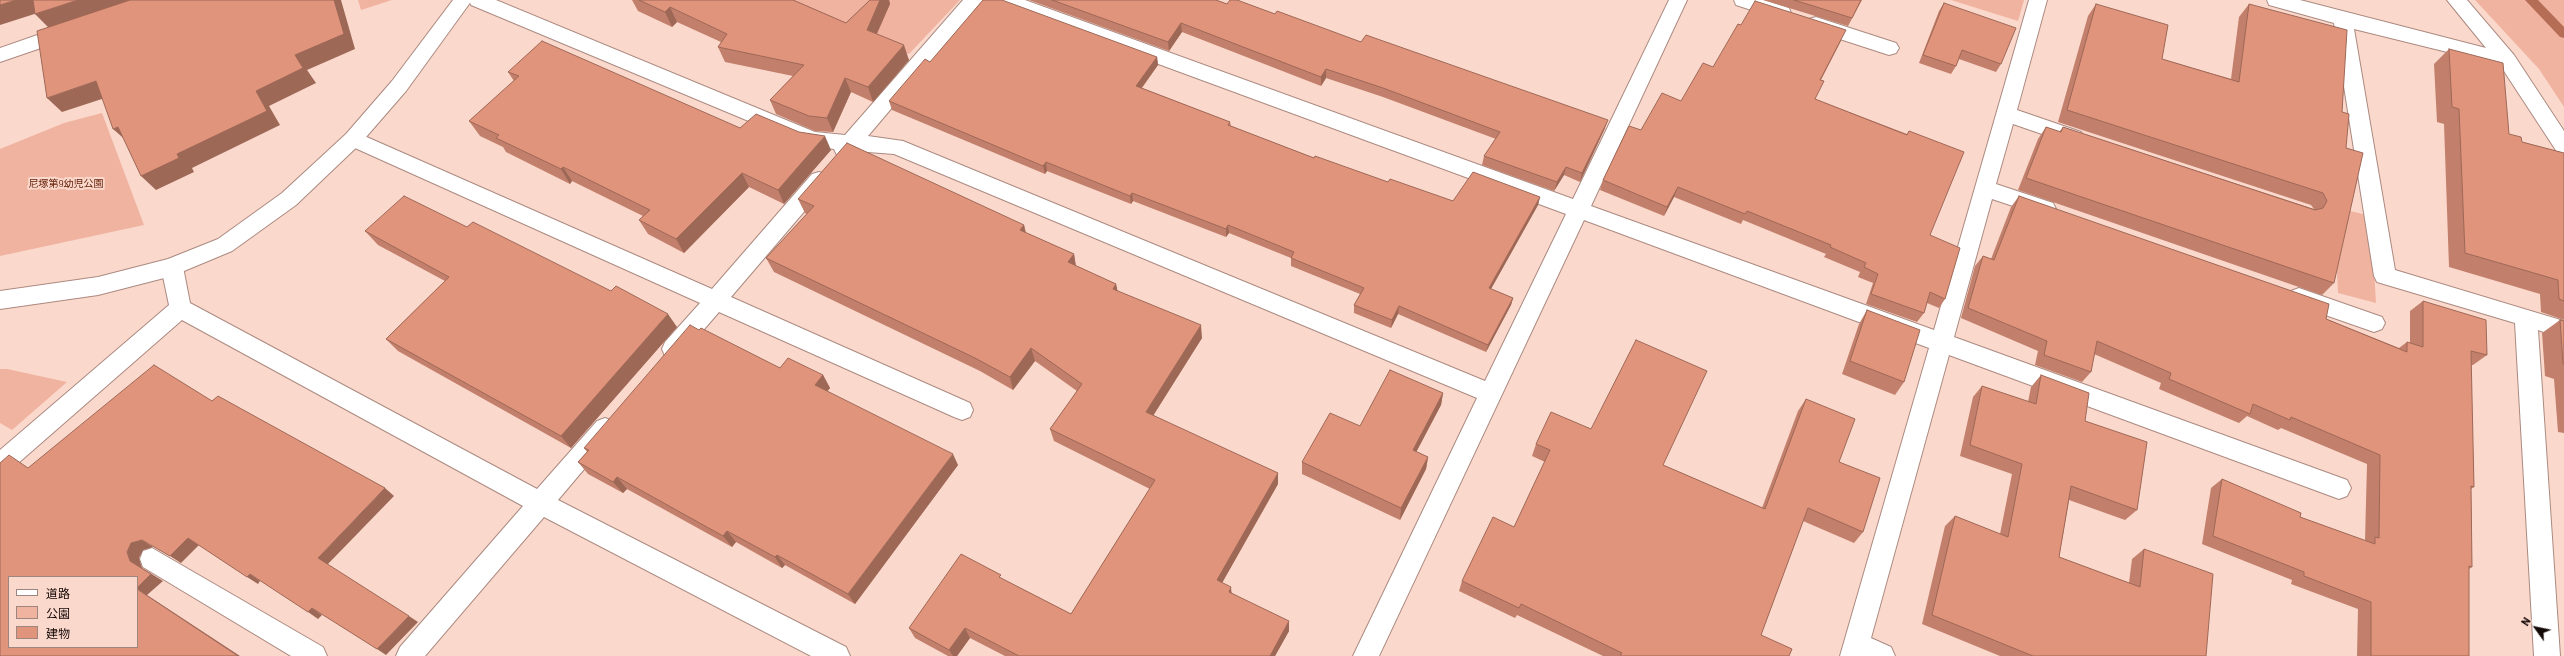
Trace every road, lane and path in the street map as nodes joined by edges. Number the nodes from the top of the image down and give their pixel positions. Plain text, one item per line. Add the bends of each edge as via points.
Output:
1 (463, 0) edge
2 (478, 0) edge
3 (974, 0) edge
4 (1005, 0) edge
5 (1678, 0) edge
6 (1743, 0) edge
7 (2038, 0) edge
8 (2276, 0) edge
9 (2456, 0) edge
10 (2343, 19) junction
11 (82, 27) edge
12 (1889, 48) dead end
13 (0, 55) edge
14 (2507, 60) junction
15 (2006, 114) junction
16 (353, 139) junction
17 (851, 143) junction
18 (2095, 144) edge
19 (2564, 147) edge
20 (1985, 188) junction
21 (1578, 210) junction
22 (2067, 216) edge
23 (172, 268) junction
24 (2284, 292) edge
25 (0, 300) edge
26 (716, 300) junction
27 (180, 308) junction
28 (2526, 317) junction
29 (2374, 323) dead end
30 (2564, 330) edge
31 (1941, 343) junction
32 (659, 366) edge
33 (1491, 394) junction
34 (962, 410) dead end
35 (618, 414) edge
36 (0, 465) edge
37 (2339, 488) dead end
38 (540, 503) junction
39 (152, 559) edge
40 (1854, 650) edge
41 (314, 656) edge
42 (409, 656) edge
43 (837, 656) edge
44 (1366, 656) edge
45 (1882, 656) edge
46 (2547, 656) edge

1 - 16 street via 398,86
2 - 17 street via 813,140
3 - 17 street
4 - 21 street
5 - 21 street
6 - 12 street
7 - 15 street
8 - 10 street
9 - 14 street
10 - 14 street
10 - 28 street via 2385,276
11 - 13 street
14 - 19 street
15 - 18 street
15 - 20 street
16 - 23 street via 283,204 225,245
16 - 26 street
17 - 26 street
17 - 33 street via 896,146
20 - 22 street
20 - 31 street
21 - 31 street
21 - 33 street
23 - 25 street via 98,286
23 - 27 street
24 - 29 street
26 - 32 street
26 - 34 street
27 - 36 street
27 - 38 street
28 - 30 street
28 - 46 street
31 - 37 street
31 - 40 street
33 - 44 street
35 - 38 street
38 - 42 street
38 - 43 street
39 - 41 street
40 - 45 street

